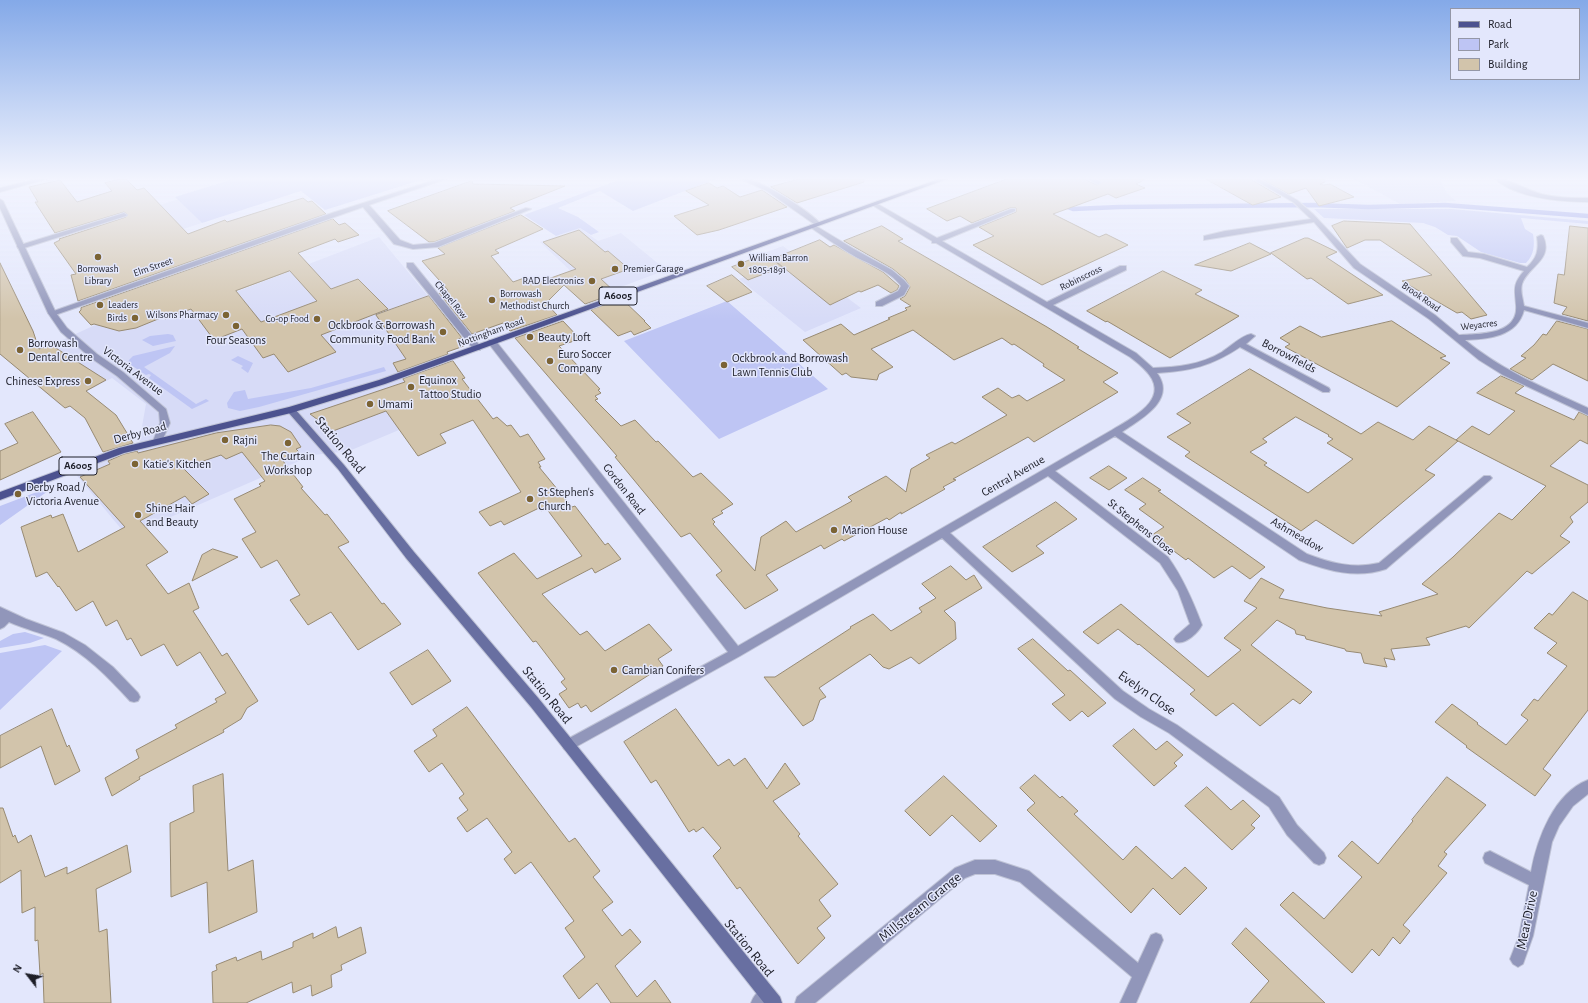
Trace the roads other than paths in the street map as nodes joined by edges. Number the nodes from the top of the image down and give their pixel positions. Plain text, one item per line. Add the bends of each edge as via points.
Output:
1 (12, 226) edge
2 (88, 226) edge
3 (305, 226) edge
4 (383, 226) edge
5 (480, 226) edge
6 (813, 226) edge
7 (816, 226) edge
8 (910, 226) edge
9 (973, 226) edge
10 (1275, 226) edge
11 (1320, 226) edge
12 (1541, 237) dead end
13 (1207, 238) dead end
14 (1454, 240) dead end
15 (935, 241) junction
16 (21, 246) junction
17 (410, 265) dead end
18 (1123, 268) dead end
19 (1529, 270) junction
20 (879, 304) dead end
21 (1047, 305) junction
22 (1520, 307) junction
23 (52, 313) junction
24 (1588, 326) edge
25 (1251, 336) dead end
26 (1456, 338) junction
27 (492, 342) junction
28 (1240, 344) junction
29 (477, 348) junction
30 (1151, 371) junction
31 (1326, 390) dead end
32 (291, 410) junction
33 (1588, 412) edge
34 (1115, 432) junction
35 (158, 441) junction
36 (1048, 471) junction
37 (1487, 478) dead end
38 (0, 496) edge
39 (943, 532) junction
40 (3, 618) edge
41 (1180, 639) dead end
42 (736, 653) junction
43 (134, 697) dead end
44 (568, 745) junction
45 (1588, 786) edge
46 (1319, 858) dead end
47 (1490, 858) dead end
48 (1536, 881) junction
49 (1156, 940) dead end
50 (1518, 959) dead end
51 (1141, 975) junction
52 (767, 1000) edge
53 (803, 1003) edge
54 (1128, 1003) edge

1 - 16 street, Victoria Avenue
2 - 16 street
3 - 23 street, Elm Street
4 - 5 street via 397,242 413,247 435,245
6 - 27 main road, Nottingham Road / A6005
7 - 20 street via 853,252 900,279 905,286 901,293
8 - 15 street, Central Avenue
9 - 15 street
10 - 13 street
11 - 26 street, Brook Road via 1357,266 1432,317
12 - 19 street via 1541,254
14 - 19 street via 1466,254
15 - 21 street, Central Avenue
16 - 23 street, Victoria Avenue
17 - 29 street, Chapel Row
18 - 21 street, Robinscross
19 - 22 street via 1521,279 1517,291
21 - 30 street, Central Avenue via 1133,355
22 - 24 street
22 - 26 street, Weyacres via 1514,323 1501,333
23 - 35 street, Victoria Avenue via 70,337 159,406 163,411 165,423
25 - 28 street, Borrowfields
26 - 33 street, Brook Road via 1493,366
27 - 29 main road, Nottingham Road / A6005
27 - 42 street, Gordon Road
28 - 30 street, Borrowfields via 1196,367
28 - 31 street, Borrowfields
29 - 32 main road, Nottingham Road / A6005 via 382,382
30 - 34 street, Central Avenue via 1159,385 1159,395 1155,403 1148,412
32 - 35 main road, Derby Road / A6005
32 - 44 main road, Station Road via 341,467 410,555
34 - 36 street, Central Avenue
34 - 37 street, Ashmeadow via 1288,548 1303,557 1341,569 1365,570 1382,566
35 - 38 main road, Derby Road / A6005 via 122,450
36 - 39 street, Central Avenue
36 - 41 street, St Stephens Close via 1171,568 1184,589 1196,625
39 - 42 street, Central Avenue
39 - 46 street, Evelyn Close via 1119,695 1173,729 1274,802 1292,830
40 - 43 street via 61,637 77,645 110,671
42 - 44 street, Central Avenue
44 - 52 main road, Station Road
45 - 48 street, Mear Drive via 1567,802 1556,818 1548,834
47 - 48 street, Mear Drive
48 - 50 street, Mear Drive via 1525,943
49 - 51 street
51 - 53 street, Millstream Grange via 1024,876 995,867 975,867 960,873
51 - 54 street

